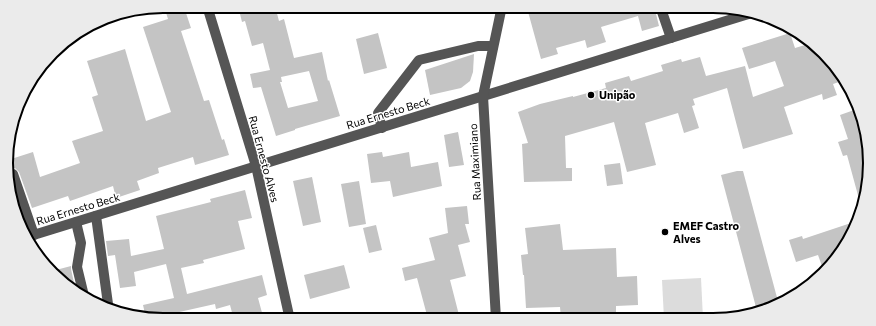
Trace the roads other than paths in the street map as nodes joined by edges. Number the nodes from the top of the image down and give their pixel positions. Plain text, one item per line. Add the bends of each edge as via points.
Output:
1 (209, 13) edge
2 (500, 13) edge
3 (662, 13) edge
4 (743, 16) edge
5 (671, 38) junction
6 (493, 46) junction
7 (484, 96) junction
8 (382, 128) junction
9 (256, 166) junction
10 (13, 174) dead end
11 (96, 216) junction
12 (76, 222) junction
13 (28, 229) edge
14 (32, 236) edge
15 (82, 290) edge
16 (108, 303) edge
17 (288, 313) edge
18 (496, 313) edge

1 - 9 street, Rua Ernesto Alves
2 - 6 street, Rua Maximiano
3 - 5 street
4 - 5 street, Rua Ernesto Beck
5 - 7 street, Rua Ernesto Beck
6 - 7 street, Rua Maximiano
6 - 8 street via 478,46 419,60 378,113
7 - 8 street, Rua Ernesto Beck
7 - 18 street, Rua Maximiano
8 - 9 street, Rua Ernesto Beck
9 - 11 street, Rua Ernesto Beck
9 - 17 street, Rua Ernesto Alves
10 - 13 street
11 - 12 street, Rua Ernesto Beck
11 - 16 street
12 - 14 street, Rua Ernesto Beck
12 - 15 street via 81,243 77,267

